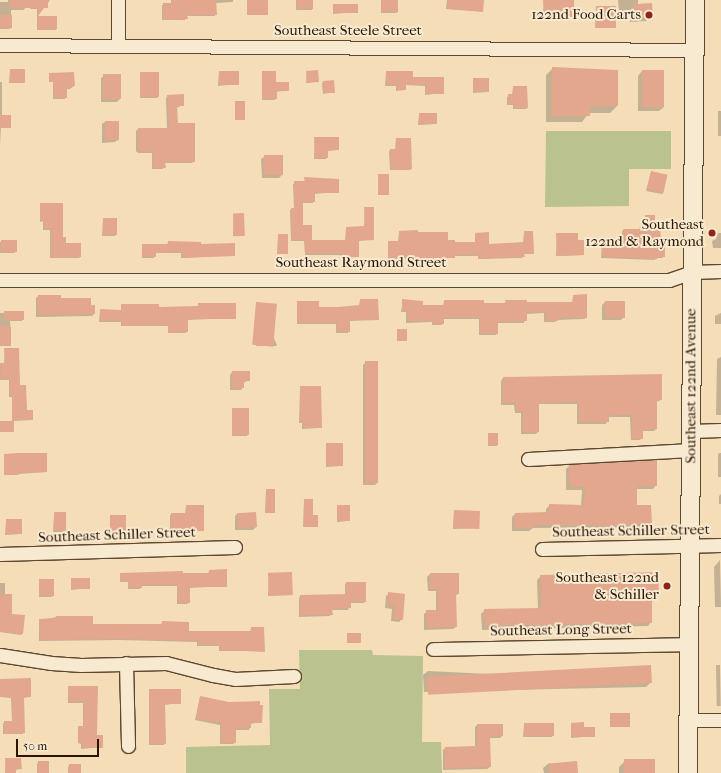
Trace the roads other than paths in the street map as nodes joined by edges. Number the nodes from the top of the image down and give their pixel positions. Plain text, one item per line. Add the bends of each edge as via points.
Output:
1 (118, 0) edge
2 (695, 0) edge
3 (0, 45) edge
4 (118, 46) junction
5 (695, 50) junction
6 (721, 271) edge
7 (692, 272) junction
8 (0, 280) edge
9 (721, 430) edge
10 (691, 431) junction
11 (691, 450) junction
12 (528, 459) dead end
13 (721, 544) edge
14 (690, 545) junction
15 (235, 547) dead end
16 (542, 549) dead end
17 (0, 554) edge
18 (689, 644) junction
19 (433, 649) dead end
20 (0, 655) edge
21 (126, 664) junction
22 (294, 676) dead end
23 (688, 720) junction
24 (721, 720) edge
25 (128, 746) dead end
26 (688, 773) edge

1 - 4 street
2 - 5 main road, Southeast 122nd Avenue
3 - 4 street, Southeast Steele Street
4 - 5 street, Southeast Steele Street
5 - 7 main road, Southeast 122nd Avenue
6 - 7 street, Southeast Raymond Street
7 - 8 street, Southeast Raymond Street via 669,280
7 - 10 main road, Southeast 122nd Avenue
9 - 10 street
10 - 11 main road, Southeast 122nd Avenue
11 - 12 street
11 - 14 main road, Southeast 122nd Avenue
13 - 14 street, Southeast Schiller Street
14 - 16 street, Southeast Schiller Street
14 - 18 main road, Southeast 122nd Avenue
15 - 17 street, Southeast Schiller Street
18 - 19 street, Southeast Long Street
18 - 23 main road, Southeast 122nd Avenue
20 - 21 street via 58,663
21 - 22 street via 166,663 212,676 235,679
21 - 25 street
23 - 24 street
23 - 26 main road, Southeast 122nd Avenue

